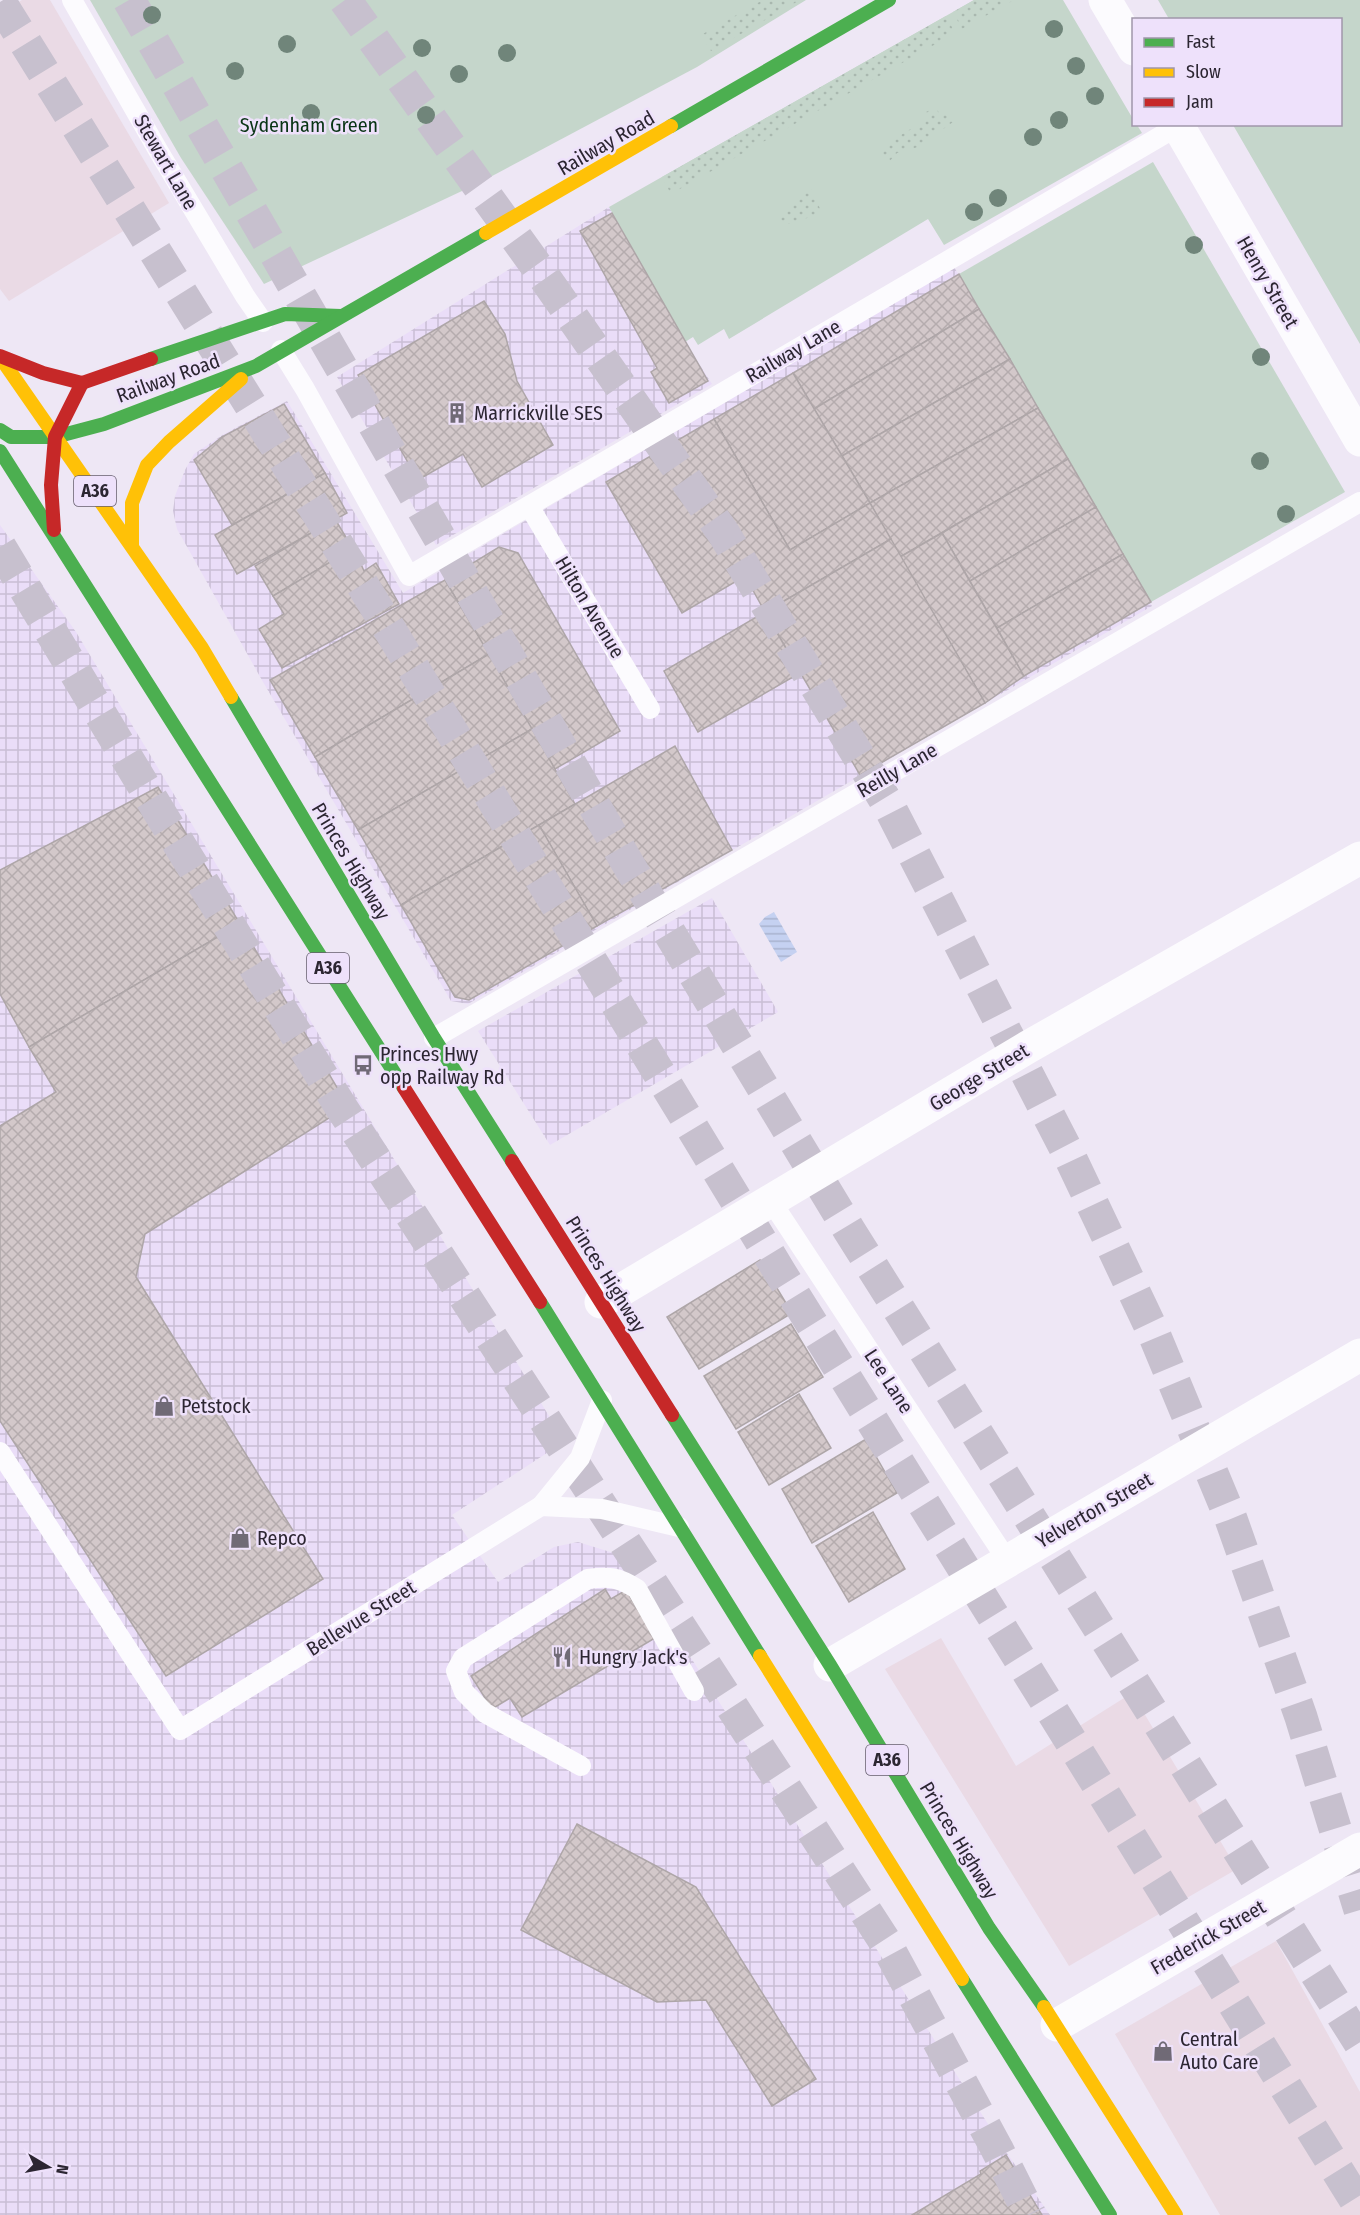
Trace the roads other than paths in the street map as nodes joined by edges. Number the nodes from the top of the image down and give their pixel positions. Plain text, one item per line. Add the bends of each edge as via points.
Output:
1 (72, 0) edge
2 (889, 0) edge
3 (1105, 0) edge
4 (1132, 47) edge
5 (1175, 126) edge
6 (1178, 126) edge
7 (341, 316) junction
8 (262, 322) junction
9 (281, 350) junction
10 (0, 357) edge
11 (256, 366) junction
12 (82, 383) junction
13 (0, 430) edge
14 (56, 437) junction
15 (1360, 440) edge
16 (0, 451) edge
17 (1360, 502) edge
18 (529, 506) junction
19 (55, 535) junction
20 (132, 546) junction
21 (650, 709) dead end
22 (1360, 858) edge
23 (434, 1038) junction
24 (771, 1201) junction
25 (601, 1302) junction
26 (1360, 1355) edge
27 (602, 1400) junction
28 (0, 1452) edge
29 (542, 1506) junction
30 (679, 1527) junction
31 (1007, 1560) junction
32 (830, 1665) junction
33 (694, 1691) dead end
34 (581, 1766) dead end
35 (1360, 1849) edge
36 (1057, 2025) junction
37 (1110, 2215) edge
38 (1176, 2215) edge

1 - 8 lane, Stewart Lane
2 - 7 main road, Railway Road
3 - 4 street
5 - 18 lane, Railway Lane
6 - 15 street, Henry Street
7 - 8 main road, Railway Road via 285,314
7 - 9 main road, Railway Road
8 - 12 main road, Railway Road
9 - 11 main road, Railway Road
9 - 18 lane, Railway Lane via 409,576
10 - 12 main road
10 - 14 main road, Princes Highway / A36
11 - 14 main road, Railway Road via 104,424
11 - 20 main road via 147,465 132,503
12 - 14 main road
13 - 14 main road, Railway Road via 11,437
14 - 19 main road via 51,485
14 - 20 main road, Princes Highway / A36
16 - 19 main road, A36
17 - 23 lane, Reilly Lane
18 - 21 lane, Hilton Avenue
19 - 27 main road, A36
20 - 23 main road, Princes Highway / A36 via 202,648
22 - 24 street, George Street via 1029,1047
23 - 25 main road, Princes Highway / A36
24 - 25 street, George Street
24 - 31 lane, Lee Lane
25 - 32 main road, Princes Highway / A36
26 - 31 street, Yelverton Street
27 - 29 lane, Bellevue Street via 580,1458
27 - 30 main road, A36
28 - 29 lane, Bellevue Street via 180,1730
29 - 30 lane via 602,1509
30 - 37 main road, A36
31 - 32 street, Yelverton Street
32 - 36 main road, Princes Highway / A36 via 989,1928
33 - 34 lane via 637,1589 621,1579 588,1578 464,1658 456,1671 464,1692 485,1713
35 - 36 street, Frederick Street
36 - 38 main road, Princes Highway / A36

